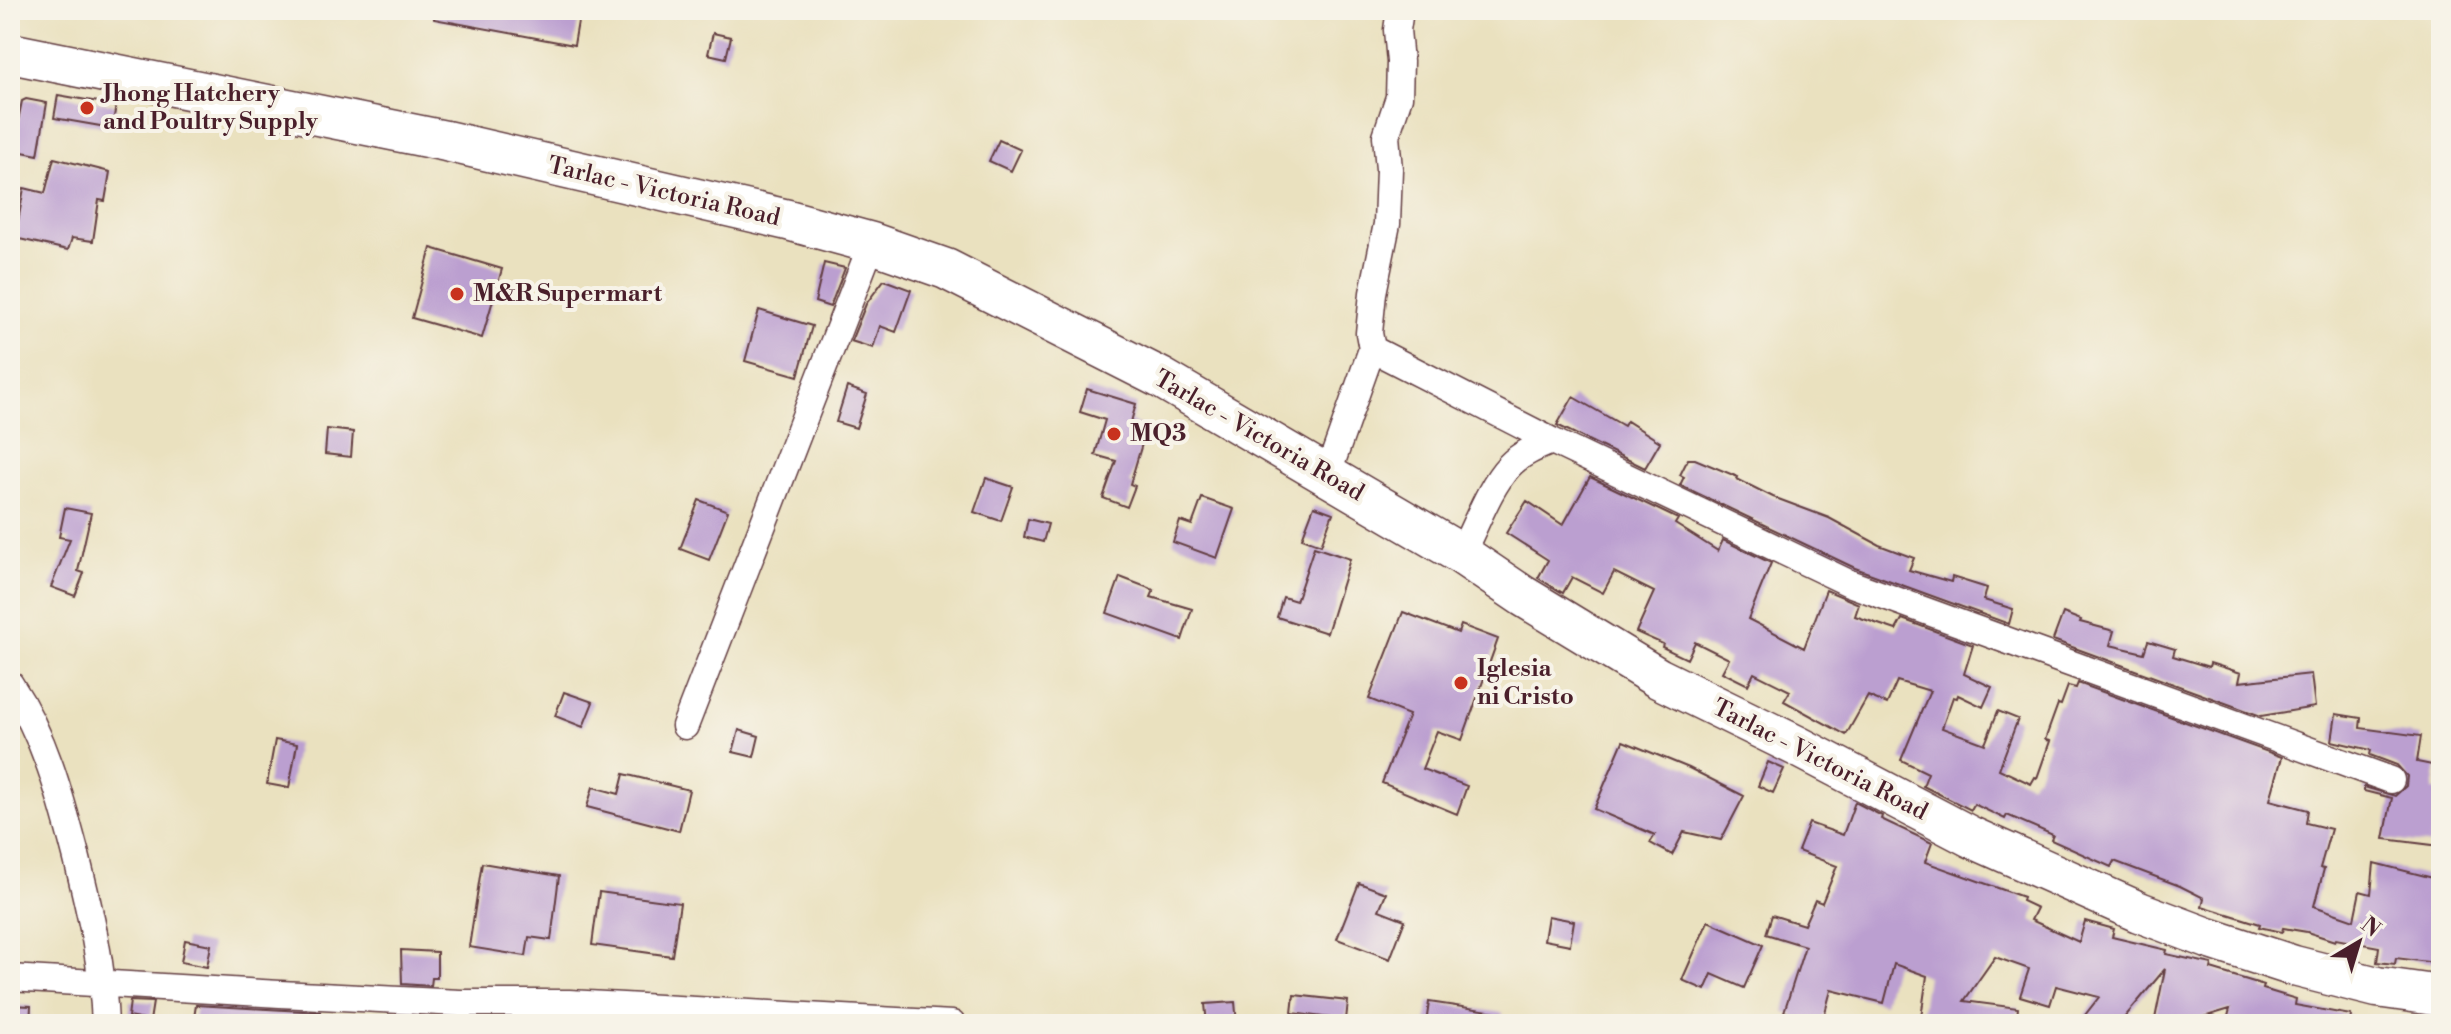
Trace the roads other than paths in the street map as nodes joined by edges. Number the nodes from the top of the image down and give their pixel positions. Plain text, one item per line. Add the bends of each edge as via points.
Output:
1 (1400, 10) edge
2 (10, 53) edge
3 (872, 243) junction
4 (1372, 349) junction
5 (1552, 441) junction
6 (1327, 476) junction
7 (1461, 554) junction
8 (10, 684) edge
9 (685, 726) dead end
10 (2391, 780) dead end
11 (10, 978) edge
12 (102, 984) junction
13 (2441, 996) edge
14 (105, 1024) edge
15 (952, 1024) edge

1 - 4 street via 1399,97 1386,136 1387,224 1373,293
2 - 3 main road, Tarlac - Victoria Road via 446,141
3 - 6 main road, Tarlac - Victoria Road via 946,269 1161,378
3 - 9 street
4 - 5 street
4 - 6 street
5 - 7 street via 1509,465
5 - 10 street via 1849,583
6 - 7 main road, Tarlac - Victoria Road
7 - 13 main road, Tarlac - Victoria Road via 1658,678 1971,837 2208,938 2377,987
8 - 12 street via 42,740 92,917
11 - 12 street
12 - 14 street
12 - 15 street

